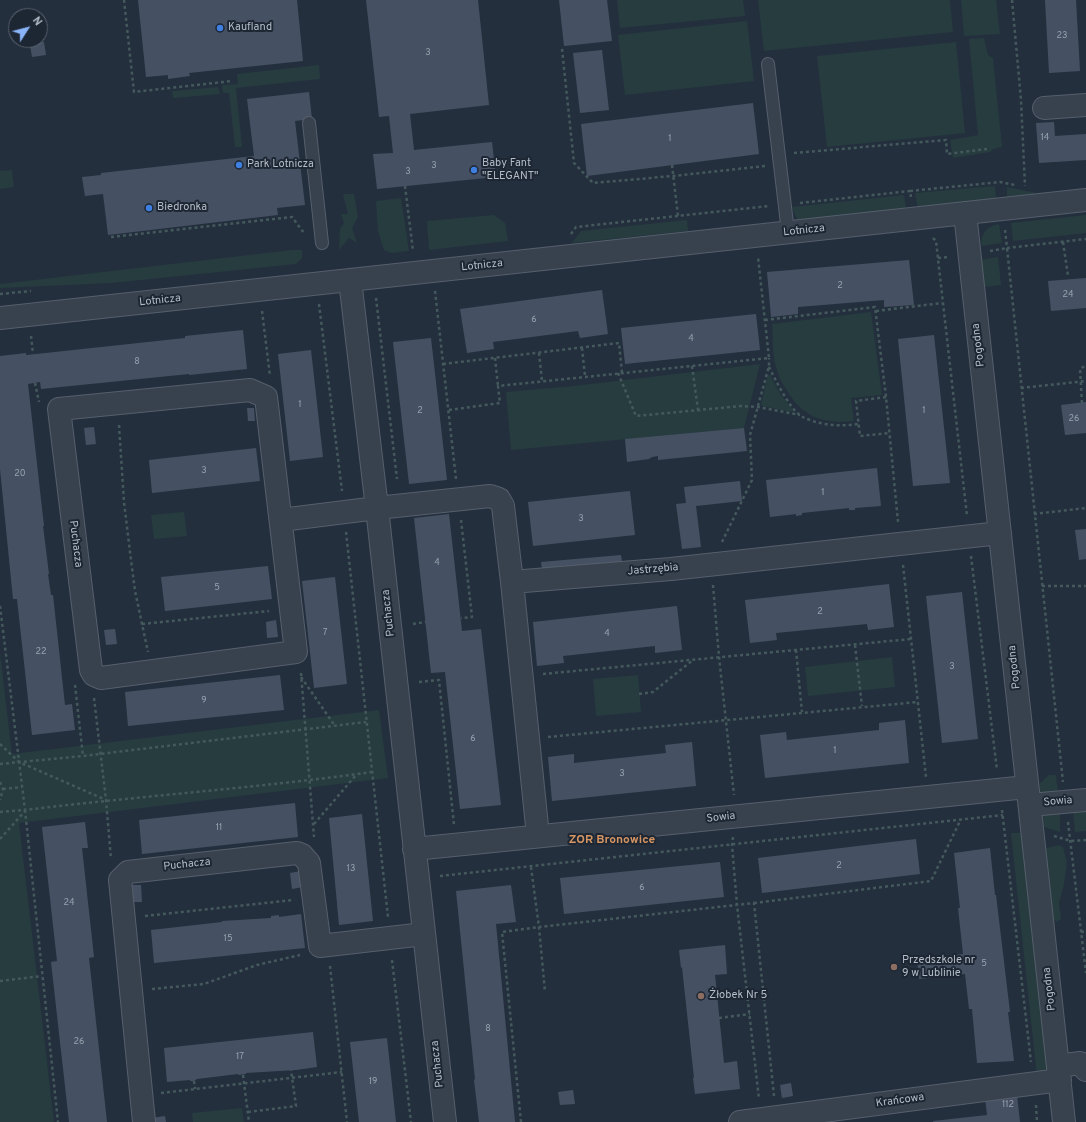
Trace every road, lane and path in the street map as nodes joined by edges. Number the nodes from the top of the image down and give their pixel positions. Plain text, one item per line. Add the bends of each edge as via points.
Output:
1 (124, 0) edge
2 (1012, 0) edge
3 (562, 49) dead end
4 (768, 64) dead end
5 (232, 81) dead end
6 (1086, 105) edge
7 (1044, 108) dead end
8 (309, 123) dead end
9 (986, 149) dead end
10 (778, 155) junction
11 (672, 165) dead end
12 (673, 176) junction
13 (405, 186) dead end
14 (1025, 186) dead end
15 (910, 191) dead end
16 (1086, 200) edge
17 (1004, 209) junction
18 (965, 213) junction
19 (678, 216) dead end
20 (788, 232) junction
21 (305, 234) dead end
22 (928, 235) dead end
23 (111, 237) dead end
24 (1086, 239) edge
25 (322, 242) dead end
26 (1063, 242) junction
27 (1007, 248) junction
28 (413, 252) dead end
29 (969, 254) junction
30 (752, 256) dead end
31 (938, 258) junction
32 (1068, 276) dead end
33 (352, 290) junction
34 (428, 292) dead end
35 (383, 297) dead end
36 (942, 303) junction
37 (268, 308) dead end
38 (261, 309) dead end
39 (0, 318) edge
40 (765, 320) junction
41 (38, 334) dead end
42 (582, 348) junction
43 (539, 353) junction
44 (32, 354) dead end
45 (495, 358) junction
46 (769, 358) junction
47 (443, 364) junction
48 (1086, 365) edge
49 (692, 366) junction
50 (769, 366) junction
51 (618, 373) junction
52 (622, 373) junction
53 (585, 376) junction
54 (542, 381) junction
55 (1086, 381) edge
56 (1080, 382) junction
57 (498, 386) junction
58 (1021, 388) junction
59 (886, 397) dead end
60 (1082, 403) dead end
61 (118, 404) junction
62 (758, 407) junction
63 (449, 410) junction
64 (698, 410) junction
65 (800, 415) junction
66 (858, 424) junction
67 (890, 433) dead end
68 (752, 480) dead end
69 (458, 500) junction
70 (377, 508) junction
71 (1086, 508) edge
72 (344, 512) junction
73 (1034, 514) junction
74 (281, 520) junction
75 (1000, 534) junction
76 (969, 536) junction
77 (512, 582) junction
78 (1042, 586) junction
79 (1086, 586) edge
80 (0, 606) edge
81 (291, 608) junction
82 (461, 618) dead end
83 (426, 622) dead end
84 (1, 623) edge
85 (142, 624) junction
86 (413, 624) dead end
87 (911, 639) dead end
88 (855, 645) junction
89 (796, 650) junction
90 (719, 657) junction
91 (694, 660) junction
92 (151, 672) junction
93 (540, 675) dead end
94 (301, 677) dead end
95 (419, 682) dead end
96 (639, 694) dead end
97 (918, 702) dead end
98 (862, 706) junction
99 (802, 712) junction
100 (726, 720) junction
101 (366, 722) junction
102 (335, 726) junction
103 (540, 737) dead end
104 (0, 744) edge
105 (101, 754) junction
106 (19, 762) junction
107 (0, 764) edge
108 (372, 772) junction
109 (357, 774) junction
110 (0, 782) edge
111 (22, 787) junction
112 (3, 789) junction
113 (1000, 790) junction
114 (1028, 796) junction
115 (0, 800) edge
116 (106, 800) junction
117 (1076, 801) edge
118 (25, 810) junction
119 (0, 812) edge
120 (1003, 815) junction
121 (735, 816) junction
122 (961, 819) junction
123 (313, 824) dead end
124 (455, 830) dead end
125 (538, 833) junction
126 (0, 839) edge
127 (1086, 840) edge
128 (1071, 841) junction
129 (732, 845) junction
130 (414, 849) junction
131 (112, 866) dead end
132 (531, 867) junction
133 (440, 876) dead end
134 (313, 898) junction
135 (754, 903) junction
136 (737, 905) junction
137 (123, 918) junction
138 (539, 928) junction
139 (1086, 931) edge
140 (1081, 932) junction
141 (424, 934) junction
142 (390, 938) junction
143 (328, 948) junction
144 (1086, 973) edge
145 (42, 976) junction
146 (0, 981) edge
147 (131, 992) junction
148 (545, 992) dead end
149 (750, 1014) junction
150 (719, 1018) dead end
151 (291, 1070) dead end
152 (1086, 1070) edge
153 (342, 1072) junction
154 (1060, 1073) junction
155 (243, 1075) dead end
156 (292, 1078) junction
157 (194, 1081) dead end
158 (1034, 1083) junction
159 (244, 1084) junction
160 (195, 1089) junction
161 (141, 1095) junction
162 (775, 1096) dead end
163 (760, 1106) dead end
164 (248, 1112) junction
165 (58, 1122) edge
166 (144, 1122) edge
167 (249, 1122) edge
168 (347, 1122) edge
169 (411, 1122) edge
170 (445, 1122) edge
171 (521, 1122) edge
172 (740, 1122) edge
173 (1037, 1122) edge
174 (1064, 1122) edge

1 - 5 path via 134,92
2 - 14 path via 1021,100
3 - 12 path via 574,164 592,183
4 - 10 lane
6 - 7 street
8 - 25 lane
9 - 10 path via 947,154 946,140
10 - 12 path via 767,157 768,166
10 - 20 lane
11 - 12 path
12 - 19 path
13 - 28 path
15 - 17 path via 1000,182
16 - 17 street, Lotnicza
17 - 18 street, Lotnicza
17 - 27 path
18 - 20 street, Lotnicza
18 - 29 street, Pogodna
20 - 33 street, Lotnicza
21 - 23 path via 292,217
22 - 31 path via 936,241
24 - 26 path
26 - 27 path
26 - 32 path
27 - 29 path
27 - 58 path
29 - 31 path
29 - 75 street, Pogodna
30 - 40 path via 758,255
31 - 36 path
33 - 35 path
33 - 39 street, Lotnicza
33 - 70 street, Puchacza
33 - 72 path via 318,304
34 - 47 path via 435,291
36 - 40 path via 876,312 875,307
36 - 76 path
37 - 38 path
40 - 46 path
41 - 44 path via 30,335
42 - 43 path
42 - 52 path via 619,343
42 - 53 path
43 - 45 path
43 - 54 path
45 - 47 path
45 - 57 path
46 - 49 path
46 - 50 path
47 - 63 path
48 - 56 path via 1080,368
49 - 52 path
49 - 64 path
50 - 62 path
50 - 65 path via 782,392
51 - 52 path
51 - 53 path
51 - 64 path via 636,416
53 - 54 path
54 - 57 path
55 - 56 path
56 - 58 path
56 - 60 path
57 - 63 path via 500,403
58 - 73 path
59 - 66 path via 856,401
61 - 74 street, Puchacza via 250,390 266,397
61 - 85 path via 124,502 135,591
61 - 92 street, Puchacza via 59,409 91,670 94,675 101,678
62 - 64 path
62 - 65 path
62 - 68 path via 750,435
63 - 69 path
65 - 66 path via 823,423 848,426
66 - 67 path via 860,436
69 - 70 street
69 - 77 street via 490,496 499,499 503,506
69 - 82 path via 472,617
70 - 72 street
70 - 130 street, Puchacza
71 - 73 path
72 - 74 street
72 - 101 path
73 - 78 path
74 - 81 street, Puchacza
75 - 76 street, Jastrzębia
75 - 114 street, Pogodna
76 - 77 street, Jastrzębia via 671,569
76 - 113 path
77 - 125 street
78 - 79 path
78 - 117 path
80 - 84 path
81 - 85 path
81 - 92 street, Puchacza via 296,652
83 - 86 path
84 - 106 path
85 - 92 path
87 - 88 path
88 - 89 path
88 - 98 path
89 - 90 path
89 - 99 path
90 - 91 path
90 - 100 path
91 - 93 path
91 - 96 path via 653,692
94 - 102 path
95 - 124 path via 439,680
97 - 98 path
98 - 99 path
99 - 100 path
100 - 103 path
100 - 121 path
101 - 102 path
101 - 108 path
102 - 105 path
104 - 106 path
105 - 106 path
105 - 116 path
106 - 107 path
106 - 111 path
106 - 116 path
108 - 109 path
108 - 142 path
109 - 116 path
109 - 123 path
110 - 112 path
111 - 112 path
111 - 118 path
112 - 115 path
113 - 114 street, Sowia
113 - 120 path
113 - 121 street, Sowia
114 - 117 street, Sowia
114 - 154 street, Pogodna
116 - 118 path
116 - 131 path
117 - 128 path
118 - 119 path
118 - 126 path
118 - 145 path
120 - 122 path
120 - 158 path
121 - 125 street, Sowia
121 - 129 path
122 - 129 path
122 - 135 path via 931,881
125 - 130 street, Sowia
127 - 128 path
128 - 140 path
129 - 132 path
129 - 136 path
130 - 141 street, Puchacza
132 - 133 path
132 - 138 path
134 - 137 path
134 - 137 street, Puchacza via 309,863 297,853 128,872 120,880
134 - 143 street, Puchacza via 320,946
135 - 136 path
135 - 162 path
136 - 138 path
136 - 149 path
137 - 147 street, Puchacza
138 - 148 path
138 - 171 path via 502,932
139 - 140 path
140 - 144 path
141 - 142 street
141 - 170 street, Puchacza
142 - 143 street
142 - 169 path
143 - 147 path via 276,960 204,984
143 - 153 path
145 - 146 path
145 - 165 path
147 - 161 street, Puchacza
149 - 150 path
149 - 163 path
151 - 156 path
152 - 154 street, Krańcowa via 1080,1063
153 - 156 path
153 - 168 path
154 - 158 street, Krańcowa
154 - 174 street, Pogodna
155 - 159 path
156 - 159 path
156 - 164 path via 296,1106
157 - 160 path
158 - 172 street, Krańcowa
158 - 173 path
159 - 160 path
159 - 164 path
160 - 161 path
161 - 166 street, Puchacza
164 - 167 path

